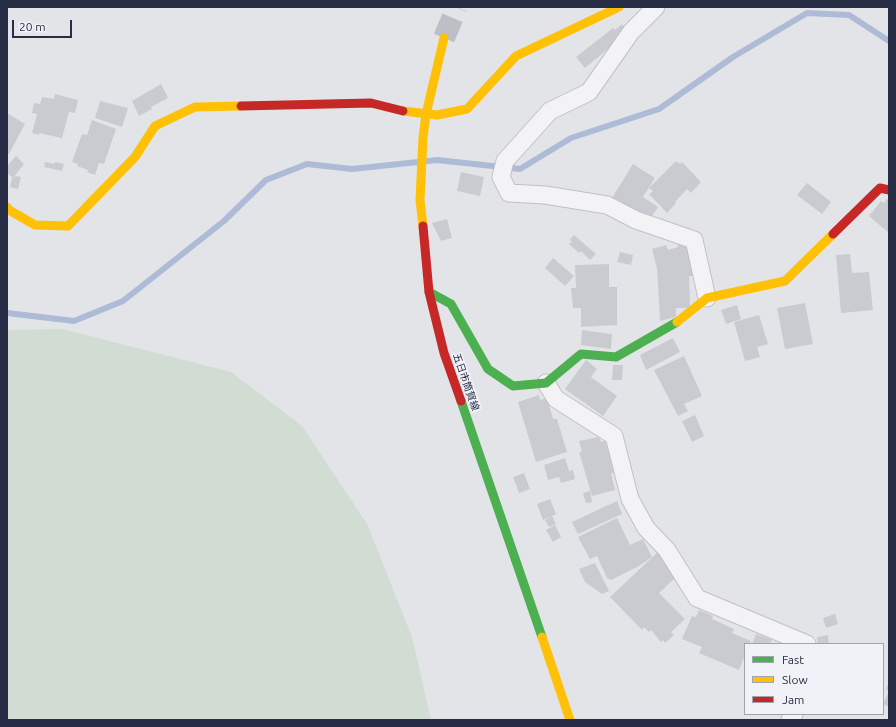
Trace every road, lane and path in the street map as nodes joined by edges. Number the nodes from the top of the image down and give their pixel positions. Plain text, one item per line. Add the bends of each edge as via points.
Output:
1 (619, 7) edge
2 (656, 7) edge
3 (444, 38) tunnel mouth
4 (426, 114) junction
5 (889, 190) edge
6 (7, 207) edge
7 (429, 292) junction
8 (707, 298) junction
9 (546, 383) junction
10 (805, 643) edge
11 (570, 720) edge

1 - 4 street via 516,56 467,109 437,115
2 - 8 street via 631,32 589,92 550,111 503,169 509,193 545,195 606,205 636,220 694,240
3 - 4 street, 五日市筒賀線
4 - 6 street via 371,103 195,107 155,126 135,157 68,226 35,224
4 - 7 street, 五日市筒賀線 via 420,200
5 - 8 street via 880,188 785,281
7 - 9 street via 451,304 488,369 513,386
7 - 11 street, 五日市筒賀線 via 444,353
8 - 9 street via 681,320 616,357 581,354
9 - 10 street via 556,399 614,436 630,500 646,528 667,550 697,598

